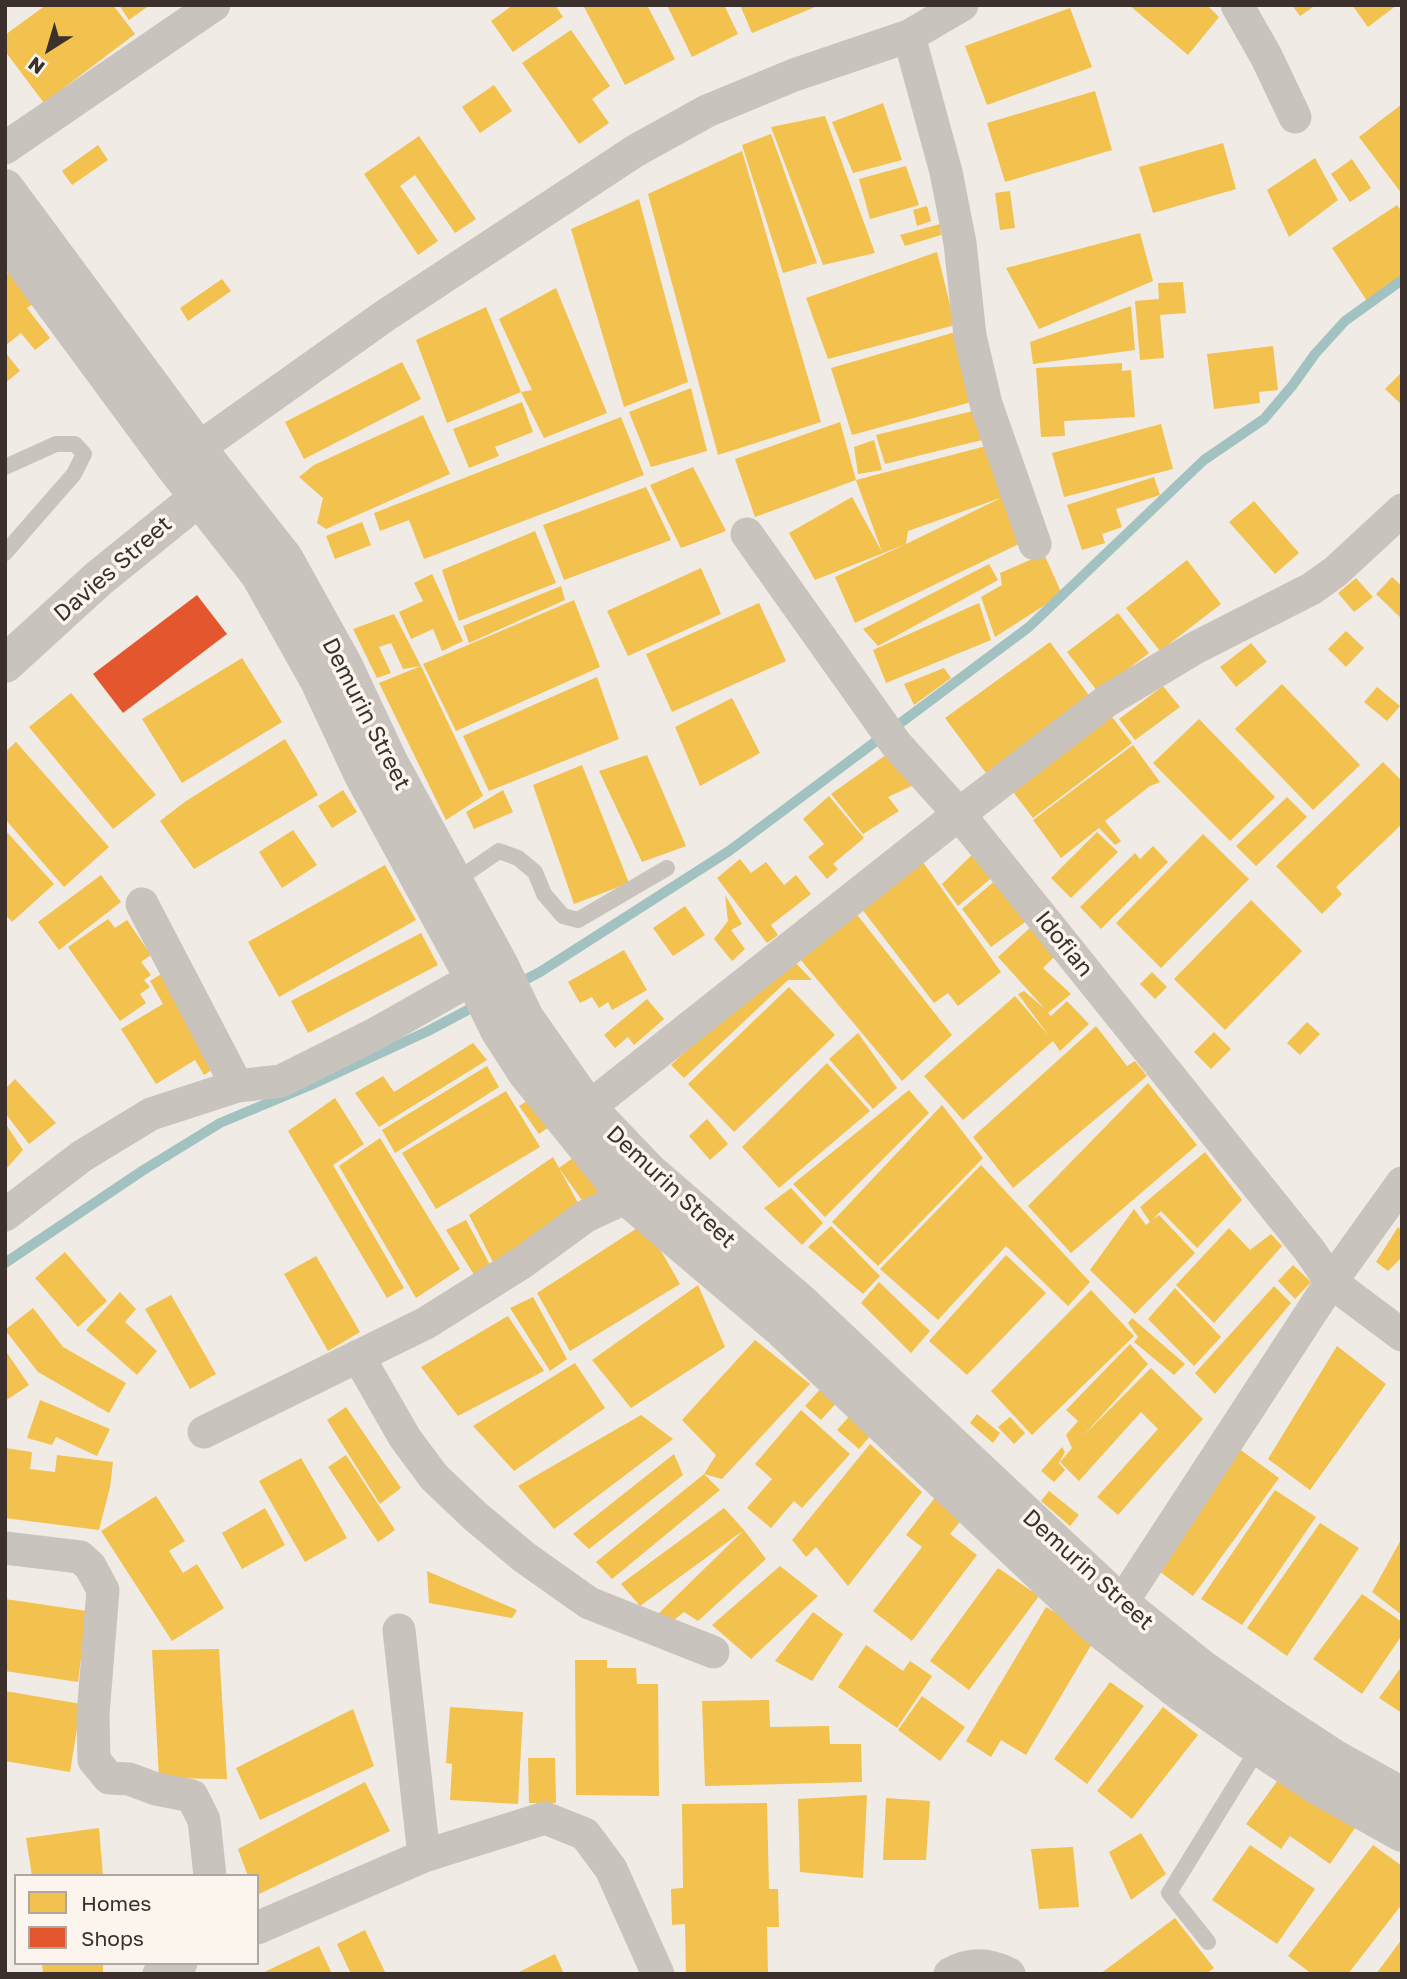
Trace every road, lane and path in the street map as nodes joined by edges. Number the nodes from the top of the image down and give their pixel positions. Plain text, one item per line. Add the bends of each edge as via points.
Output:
1 (214, 5) edge
2 (962, 5) edge
3 (1237, 5) edge
4 (909, 36) junction
5 (1295, 117) dead end
6 (5, 148) edge
7 (5, 188) edge
8 (5, 237) edge
9 (186, 457) junction
10 (5, 467) edge
11 (212, 487) junction
12 (1402, 510) edge
13 (747, 534) dead end
14 (1035, 544) dead end
15 (5, 553) edge
16 (5, 664) edge
17 (959, 814) junction
18 (667, 868) dead end
19 (441, 890) junction
20 (142, 904) dead end
21 (491, 979) junction
22 (512, 1024) junction
23 (237, 1086) junction
24 (588, 1108) junction
25 (1402, 1183) edge
26 (627, 1197) junction
27 (5, 1215) edge
28 (1331, 1282) junction
29 (1402, 1335) edge
30 (358, 1356) junction
31 (204, 1432) dead end
32 (5, 1548) edge
33 (1121, 1604) junction
34 (399, 1630) dead end
35 (713, 1652) dead end
36 (1259, 1747) junction
37 (1402, 1796) edge
38 (1402, 1833) edge
39 (424, 1856) junction
40 (209, 1874) edge
41 (259, 1927) edge
42 (1208, 1942) dead end
43 (177, 1965) edge
44 (159, 1974) edge
45 (658, 1974) edge
46 (950, 1974) edge
47 (1009, 1974) edge

1 - 6 street
2 - 4 street
3 - 5 street
4 - 9 street via 707,111 635,151 386,315
4 - 14 street via 946,172 960,243 970,336 986,404
7 - 9 street, Demurin Street
8 - 9 street, Demurin Street
9 - 11 street, Demurin Street
10 - 15 lane via 56,444 75,444 84,454 74,474
11 - 16 street, Davies Street via 99,579
11 - 19 street, Demurin Street via 318,678 363,775
12 - 17 street via 1320,583 1108,700
13 - 17 street, Idofian via 872,713
17 - 24 street
17 - 28 street, Idofian
18 - 19 lane via 578,920 563,916 544,894 535,872 518,858 499,851
19 - 21 street, Demurin Street
20 - 23 street
21 - 22 street, Demurin Street
21 - 23 street via 281,1082
22 - 24 street, Demurin Street
22 - 26 street, Demurin Street via 526,1072
23 - 27 street via 151,1114 82,1156
24 - 33 street, Demurin Street via 650,1173 803,1305
25 - 28 street
26 - 30 street via 586,1216 523,1262 426,1322
26 - 36 street, Demurin Street via 781,1328 1100,1629
28 - 29 street, Idofian
28 - 33 street
30 - 31 street
30 - 35 street via 405,1438 434,1477 524,1557 589,1602
32 - 40 street via 80,1557 90,1566 103,1590 94,1760 109,1778 192,1796 204,1820
33 - 37 street, Demurin Street via 1277,1721
34 - 39 street
36 - 38 street, Demurin Street
36 - 42 lane via 1169,1893
39 - 41 street
39 - 45 street via 545,1818 585,1834 611,1869
43 - 44 street
46 - 47 street via 975,1964

